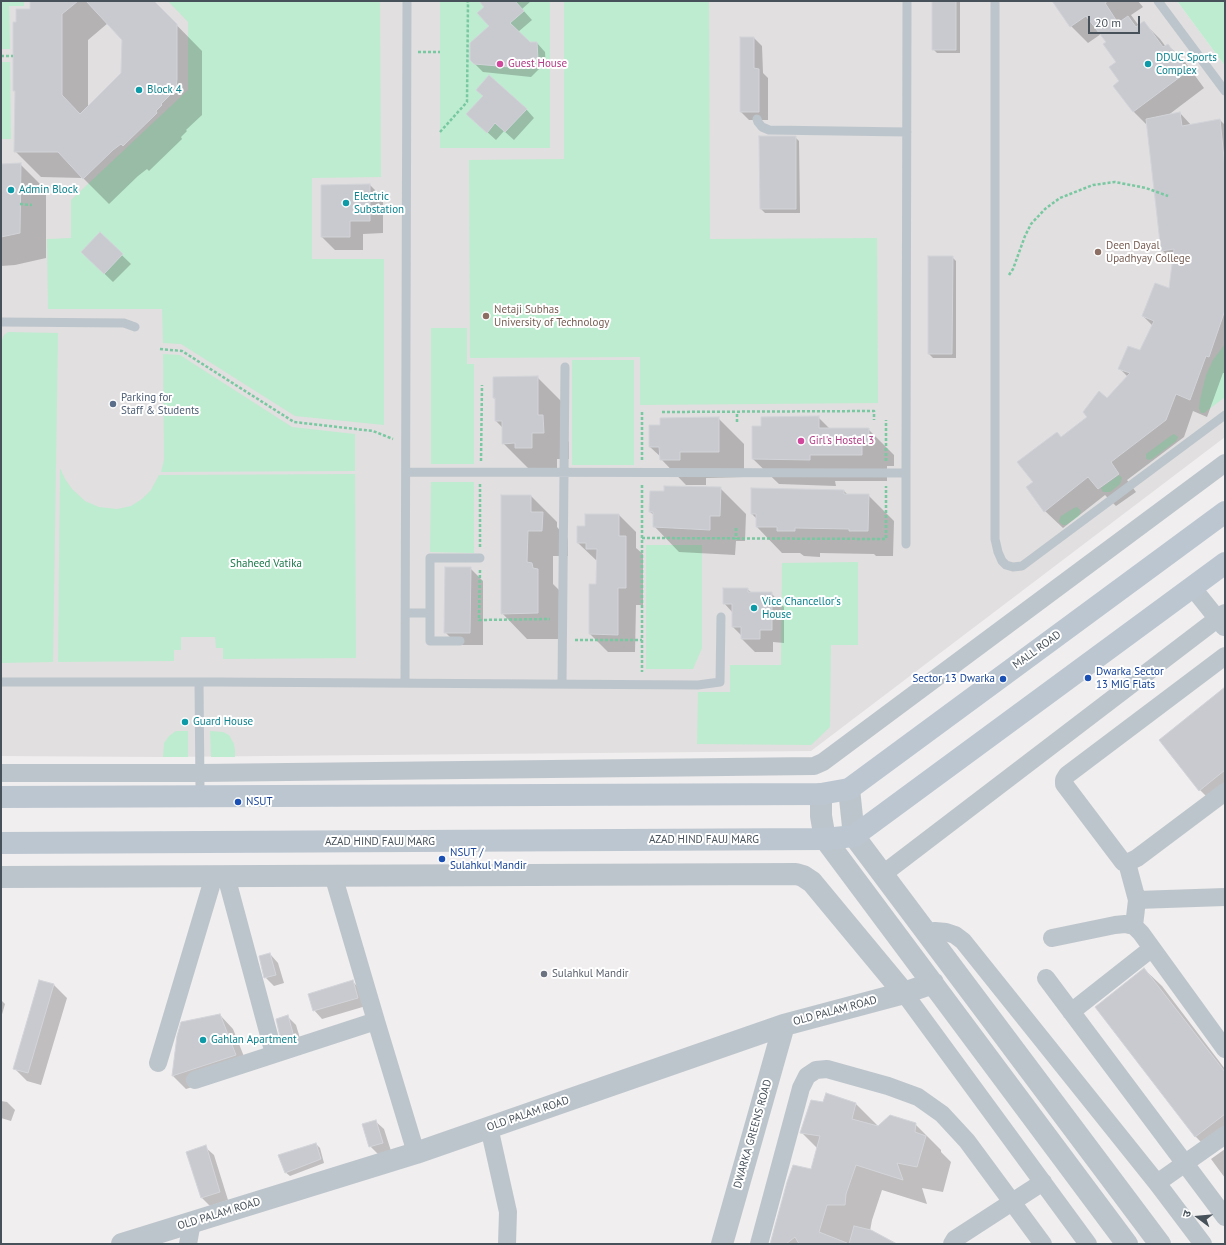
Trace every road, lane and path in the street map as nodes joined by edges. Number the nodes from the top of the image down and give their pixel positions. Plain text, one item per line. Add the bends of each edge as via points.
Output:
1 (407, 1) edge
2 (467, 1) edge
3 (908, 1) edge
4 (995, 1) edge
5 (1158, 1) edge
6 (407, 52) junction
7 (440, 52) dead end
8 (1, 56) edge
9 (13, 56) dead end
10 (1225, 91) edge
11 (757, 119) dead end
12 (440, 132) dead end
13 (907, 132) junction
14 (1168, 196) dead end
15 (20, 204) dead end
16 (32, 206) dead end
17 (996, 283) junction
18 (1, 322) edge
19 (135, 327) dead end
20 (160, 349) dead end
21 (564, 367) dead end
22 (482, 385) dead end
23 (642, 412) dead end
24 (662, 412) dead end
25 (737, 412) junction
26 (1225, 415) edge
27 (874, 420) dead end
28 (737, 422) dead end
29 (407, 445) junction
30 (1225, 463) edge
31 (406, 472) junction
32 (480, 472) junction
33 (564, 473) junction
34 (642, 473) junction
35 (906, 473) junction
36 (1225, 512) edge
37 (736, 528) dead end
38 (642, 538) junction
39 (736, 539) junction
40 (886, 539) dead end
41 (906, 544) dead end
42 (480, 558) junction
43 (1225, 563) edge
44 (1192, 587) junction
45 (406, 613) junction
46 (430, 613) junction
47 (721, 616) dead end
48 (562, 620) junction
49 (1222, 620) edge
50 (562, 640) junction
51 (642, 640) junction
52 (460, 641) dead end
53 (1225, 656) edge
54 (1, 682) edge
55 (199, 682) junction
56 (406, 683) junction
57 (562, 684) junction
58 (642, 684) junction
59 (1, 773) edge
60 (200, 774) junction
61 (849, 789) junction
62 (1225, 792) edge
63 (822, 794) junction
64 (202, 796) junction
65 (1, 797) edge
66 (854, 836) junction
67 (825, 839) junction
68 (1, 843) edge
69 (1127, 863) junction
70 (883, 874) junction
71 (333, 875) junction
72 (220, 876) junction
73 (1, 877) edge
74 (1225, 897) edge
75 (1137, 900) junction
76 (1134, 926) junction
77 (926, 932) junction
78 (1052, 938) dead end
79 (1152, 949) junction
80 (1046, 978) dead end
81 (933, 983) junction
82 (904, 993) junction
83 (1071, 1012) junction
84 (376, 1021) junction
85 (784, 1025) junction
86 (1225, 1049) edge
87 (274, 1054) junction
88 (158, 1063) dead end
89 (194, 1080) dead end
90 (489, 1127) junction
91 (1225, 1135) edge
92 (416, 1153) junction
93 (1184, 1163) junction
94 (1043, 1182) junction
95 (1157, 1183) junction
96 (1013, 1202) junction
97 (1225, 1217) edge
98 (192, 1222) junction
99 (122, 1244) edge
100 (188, 1244) edge
101 (507, 1244) edge
102 (722, 1244) edge
103 (760, 1244) edge
104 (952, 1244) edge
105 (1043, 1244) edge
106 (1088, 1244) edge
107 (1126, 1244) edge
108 (1160, 1244) edge
109 (1203, 1244) edge

1 - 6 lane
2 - 12 path via 467,102
3 - 13 lane
4 - 17 lane
5 - 10 lane
6 - 7 path
6 - 29 lane
8 - 9 path
11 - 13 lane via 762,128 769,130
13 - 35 lane
14 - 17 path via 1146,188 1115,182 1093,185 1060,198 1031,224 1013,270
15 - 16 path
17 - 26 lane via 995,539 998,552 1006,565 1022,566
18 - 19 lane via 124,323
20 - 29 path via 182,351 294,422 373,431
21 - 33 lane
22 - 32 path
23 - 34 path
24 - 25 path
25 - 27 path via 874,411
25 - 28 path
29 - 31 lane
30 - 60 street via 830,758 814,766
31 - 32 lane
31 - 45 lane
32 - 33 lane
32 - 42 path
33 - 34 lane
33 - 48 lane
34 - 35 lane
34 - 38 path
35 - 41 lane
36 - 61 main road, MALL ROAD
37 - 39 path
38 - 39 path
38 - 51 path
39 - 40 path
42 - 46 lane via 430,558
42 - 48 path via 480,620
43 - 44 main road
44 - 49 street
44 - 66 main road
45 - 46 lane
45 - 56 lane
46 - 52 lane via 430,641
47 - 58 lane via 720,682 698,685
48 - 50 lane
49 - 70 street
50 - 51 path
50 - 57 lane
51 - 58 path
53 - 69 street via 1067,775 1064,780 1064,784
54 - 55 lane
55 - 56 lane
55 - 60 lane
56 - 57 lane
57 - 58 lane
59 - 60 street
60 - 64 lane
61 - 63 main road
61 - 66 street
62 - 69 street
63 - 64 main road
63 - 67 street via 821,816
64 - 65 main road
66 - 67 main road, AZAD HIND FAUJ MARG
66 - 70 street
67 - 68 main road, AZAD HIND FAUJ MARG
67 - 81 street
69 - 75 street
70 - 77 street
71 - 72 street
71 - 82 street via 796,874 810,880 816,886
71 - 84 street
72 - 73 street
72 - 87 street
72 - 88 street
74 - 75 street
75 - 76 street
76 - 78 street via 1115,925
76 - 79 street
77 - 95 street via 946,932 963,941
77 - 108 street
79 - 83 street
79 - 86 street
80 - 83 street
81 - 82 street, OLD PALAM ROAD
81 - 107 street
82 - 85 street, OLD PALAM ROAD
82 - 94 street
83 - 93 street
84 - 87 street
84 - 92 street
85 - 90 street, OLD PALAM ROAD
85 - 102 street, DWARKA GREENS ROAD
87 - 89 street
90 - 92 street, OLD PALAM ROAD
90 - 101 street via 508,1212
91 - 93 street
92 - 98 street, OLD PALAM ROAD
93 - 95 street
93 - 97 street
94 - 96 street
94 - 106 street
95 - 109 street
96 - 103 street via 942,1114 918,1097 827,1069 816,1070 807,1076 801,1088
96 - 104 street via 955,1239
96 - 105 street
98 - 99 street, OLD PALAM ROAD
98 - 100 street

